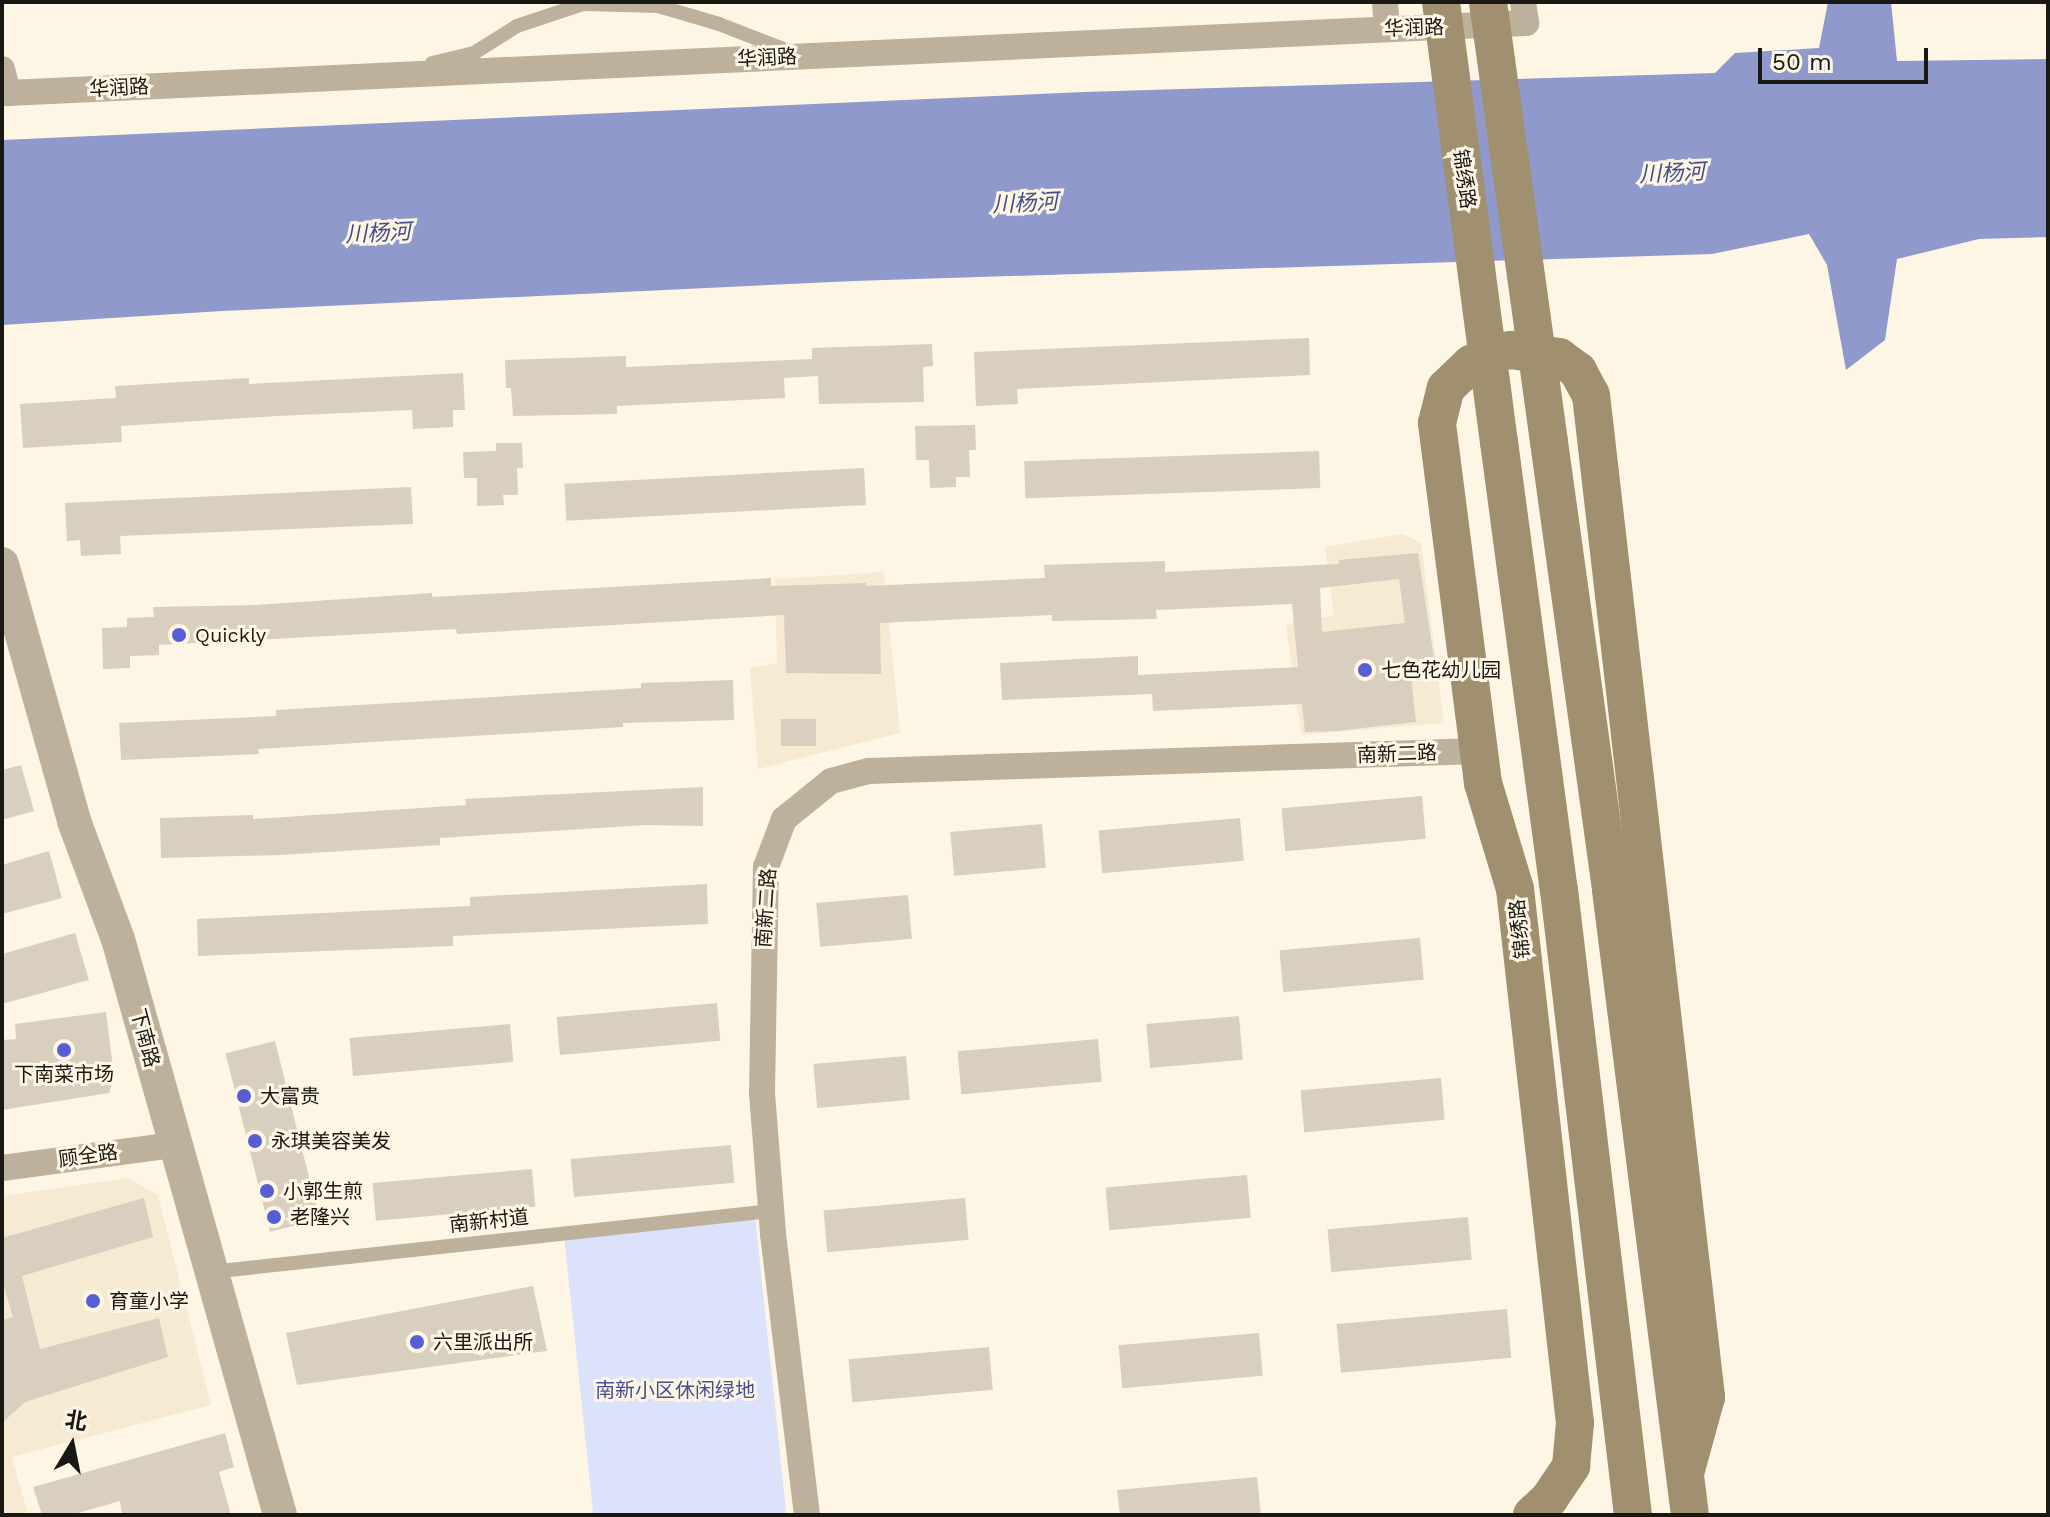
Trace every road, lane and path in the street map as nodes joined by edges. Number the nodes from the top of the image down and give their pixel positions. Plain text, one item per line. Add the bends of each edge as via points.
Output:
1 (1385, 2) edge
2 (1441, 2) edge
3 (1488, 2) edge
4 (1524, 13) edge
5 (1387, 29) junction
6 (814, 55) junction
7 (382, 75) junction
8 (5, 81) edge
9 (2, 564) edge
10 (1479, 751) junction
11 (174, 1145) junction
12 (2, 1168) edge
13 (771, 1211) junction
14 (211, 1272) junction
15 (1685, 1473) junction
16 (280, 1515) edge
17 (807, 1515) edge
18 (1532, 1515) edge
19 (1633, 1515) edge
20 (1690, 1515) edge

1 - 5 street
2 - 19 main road, 锦绣路, bridge via 1559,890
3 - 15 main road, 锦绣路, bridge via 1609,874
4 - 5 street, 华润路
5 - 6 street, 华润路
6 - 7 street, 华润路
6 - 7 lane via 771,46 658,6 583,4 517,26 474,53
7 - 8 street, 华润路
9 - 11 street, 下南路 via 74,821 118,939
10 - 13 street, 南新二路 via 869,771 831,781 784,819 766,867 762,1093
10 - 15 main road, 锦绣路 via 1437,423 1446,388 1471,364 1494,353 1527,351 1559,357 1578,371 1591,395 1706,1397
10 - 18 main road, 锦绣路 via 1483,783 1515,889 1575,1423 1571,1466
11 - 12 street, 顾全路
11 - 14 street, 下南路
13 - 14 lane, 南新村道
13 - 17 street, 南新二路
14 - 16 street, 下南路
15 - 20 main road, 锦绣路

